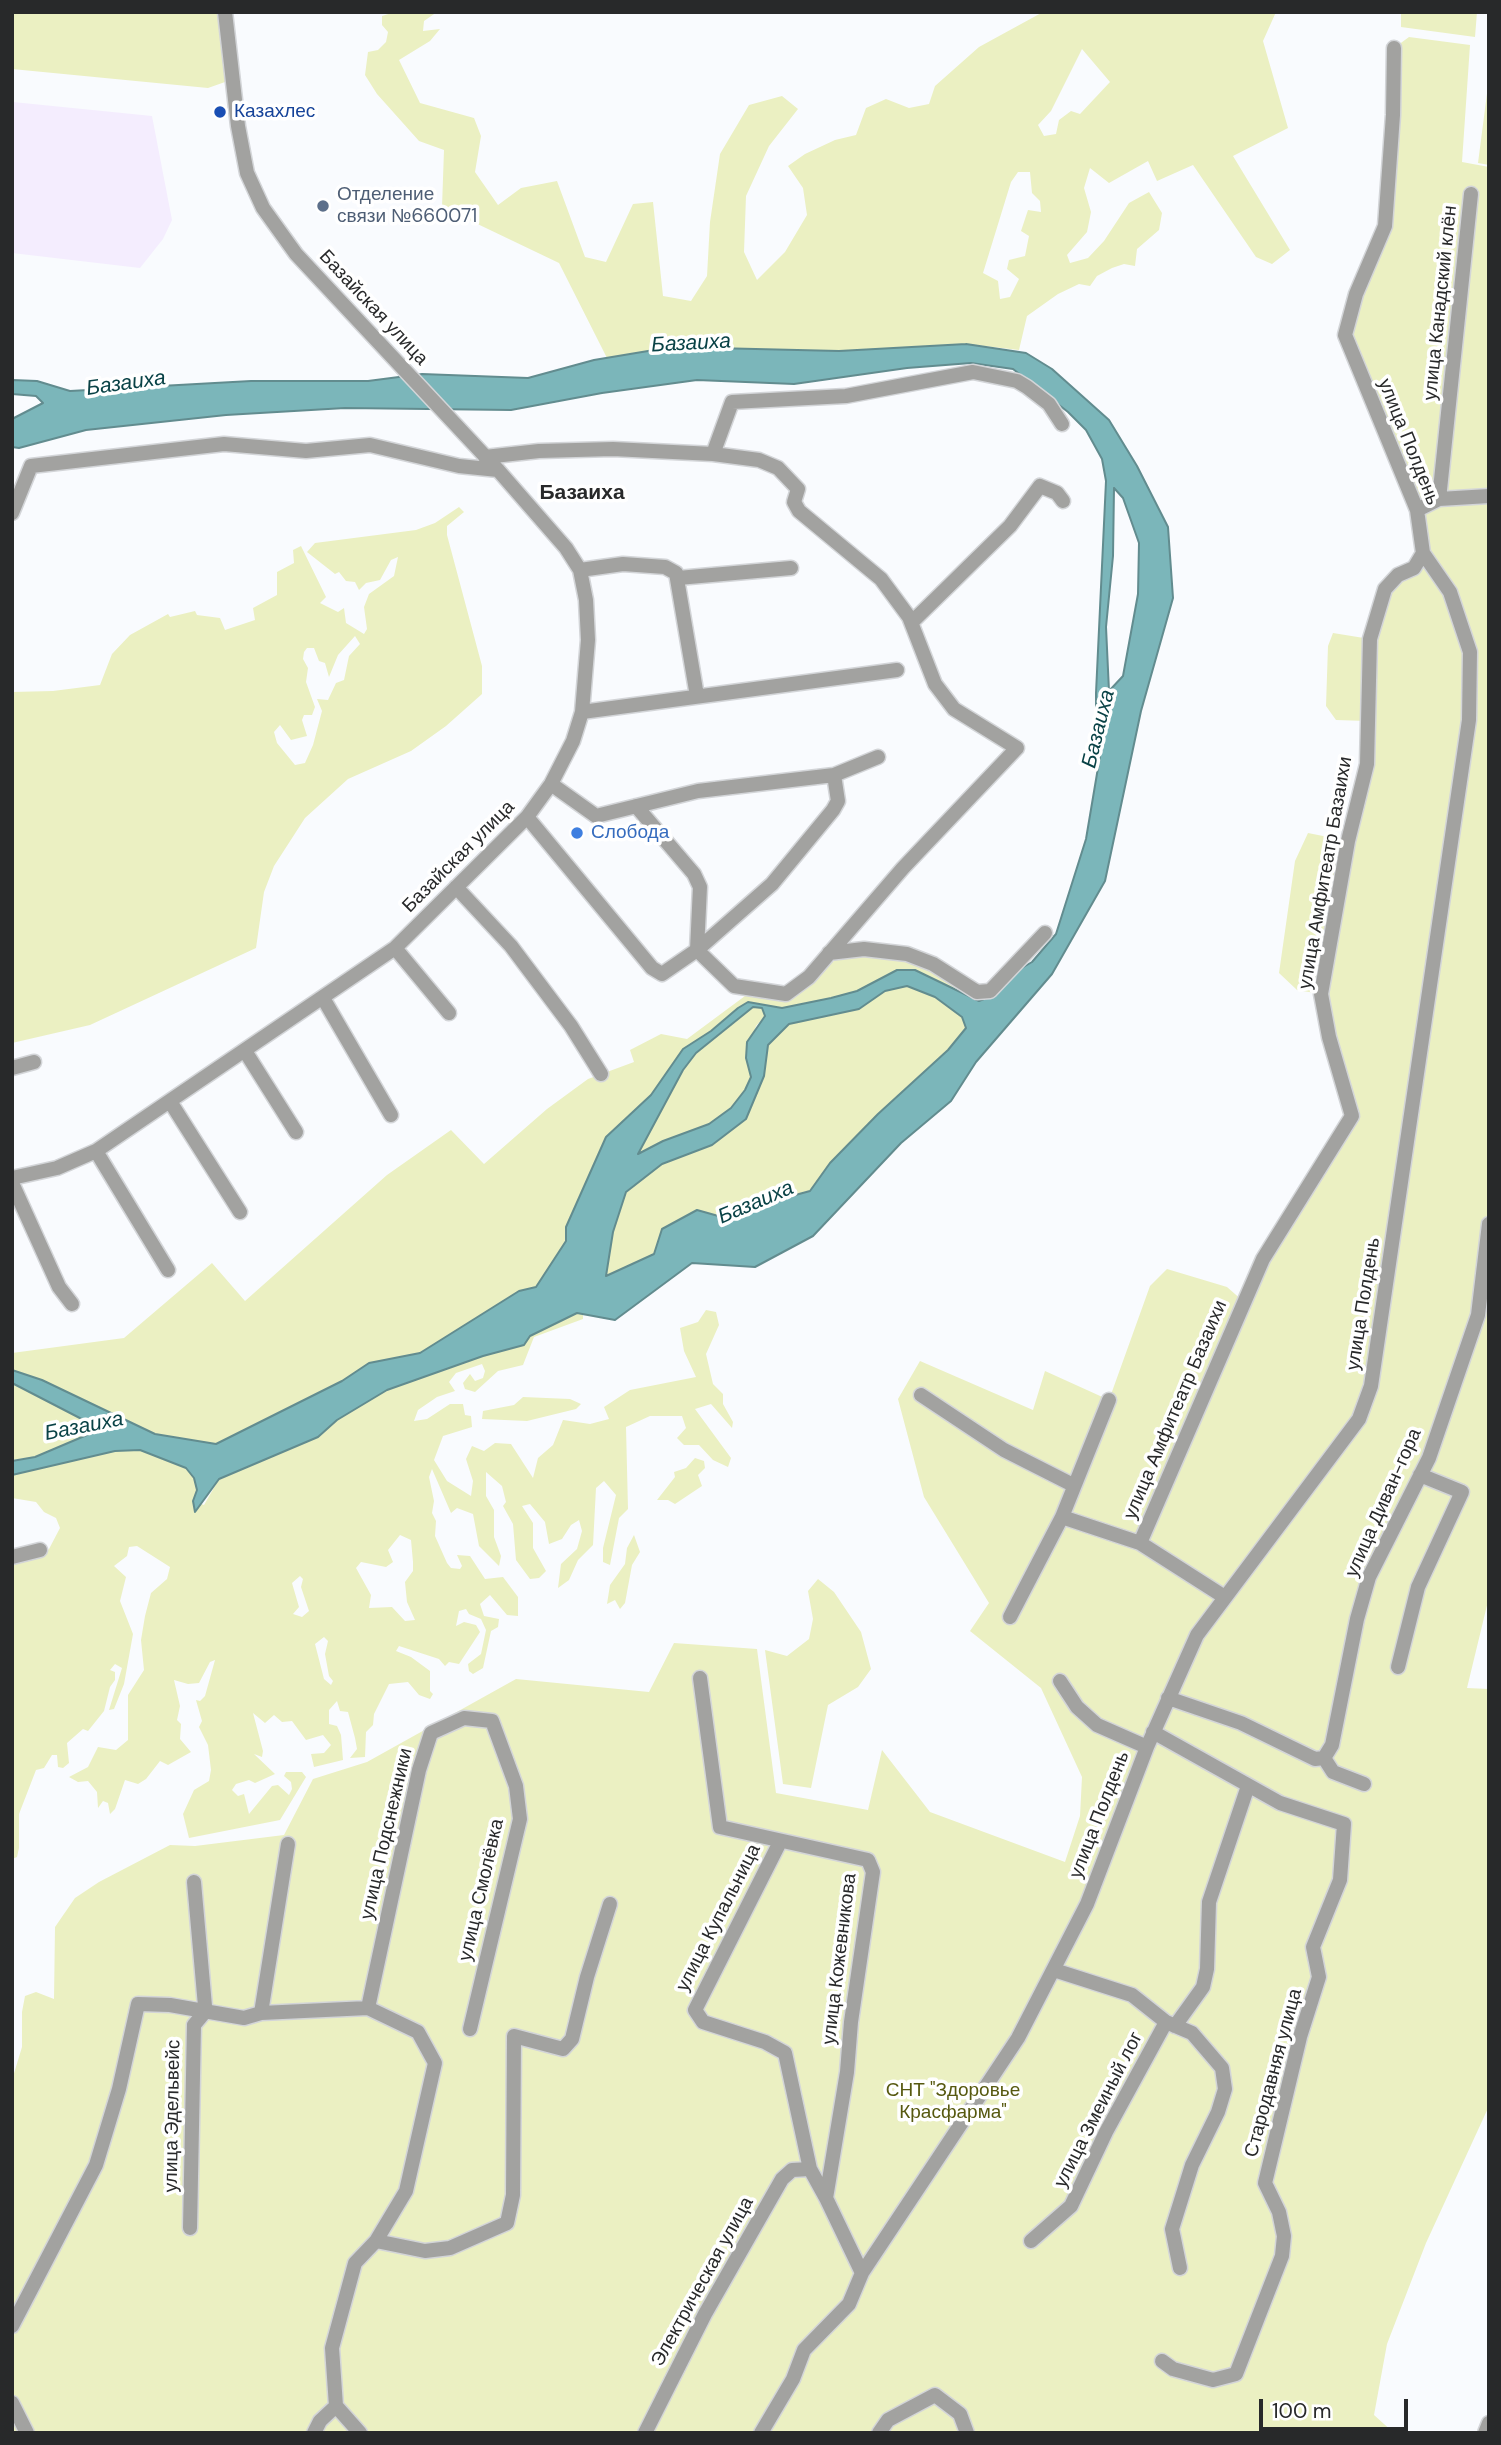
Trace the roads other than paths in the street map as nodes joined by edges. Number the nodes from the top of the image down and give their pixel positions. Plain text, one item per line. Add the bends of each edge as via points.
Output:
1 (225, 12) edge
2 (1394, 48) dead end
3 (1472, 194) dead end
4 (1062, 424) dead end
5 (713, 454) junction
6 (485, 457) junction
7 (498, 470) junction
8 (1489, 496) edge
9 (1439, 499) junction
10 (1063, 501) dead end
11 (1418, 510) junction
12 (12, 513) edge
13 (1423, 553) junction
14 (791, 568) dead end
15 (580, 570) junction
16 (678, 578) junction
17 (912, 622) junction
18 (897, 670) dead end
19 (697, 696) junction
20 (582, 712) junction
21 (878, 757) dead end
22 (834, 775) junction
23 (551, 784) junction
24 (636, 806) junction
25 (527, 817) junction
26 (456, 887) junction
27 (1045, 933) dead end
28 (395, 947) junction
29 (697, 950) junction
30 (829, 953) junction
31 (323, 998) junction
32 (449, 1013) dead end
33 (244, 1051) junction
34 (34, 1062) dead end
35 (12, 1068) edge
36 (601, 1074) dead end
37 (171, 1103) junction
38 (391, 1115) dead end
39 (296, 1132) dead end
40 (96, 1151) junction
41 (12, 1180) edge
42 (240, 1212) dead end
43 (1489, 1224) edge
44 (167, 1270) dead end
45 (72, 1304) dead end
46 (921, 1395) dead end
47 (1109, 1400) dead end
48 (1420, 1475) junction
49 (1073, 1485) junction
50 (1062, 1517) junction
51 (1140, 1544) junction
52 (40, 1550) dead end
53 (12, 1557) edge
54 (1223, 1596) junction
55 (1010, 1617) dead end
56 (1398, 1667) dead end
57 (700, 1678) dead end
58 (1060, 1681) dead end
59 (1168, 1698) junction
60 (492, 1721) joint
61 (1153, 1732) junction
62 (1147, 1747) junction
63 (1324, 1758) junction
64 (1364, 1784) dead end
65 (1248, 1786) junction
66 (780, 1842) junction
67 (288, 1844) dead end
68 (194, 1882) dead end
69 (610, 1904) dead end
70 (1054, 1970) junction
71 (368, 2008) junction
72 (204, 2013) junction
73 (261, 2013) junction
74 (1171, 2024) junction
75 (470, 2029) dead end
76 (810, 2169) junction
77 (826, 2198) junction
78 (190, 2228) dead end
79 (376, 2241) junction
80 (1031, 2241) dead end
81 (1180, 2268) dead end
82 (862, 2273) junction
83 (12, 2326) edge
84 (1162, 2361) dead end
85 (12, 2403) edge
86 (336, 2406) junction
87 (1489, 2423) edge
88 (27, 2433) edge
89 (314, 2433) edge
90 (360, 2433) edge
91 (645, 2433) edge
92 (761, 2433) edge
93 (879, 2433) edge
94 (967, 2433) edge
95 (1485, 2433) edge

1 - 6 street, Базайская улица via 247,173 263,208 296,254
2 - 11 street, улица Полдень via 1385,226 1356,294 1345,335
3 - 9 street, улица Канадский клён
4 - 5 street via 1049,404 1017,381 973,372 846,396 732,402
5 - 6 street via 613,449
5 - 17 street via 760,460 778,468 798,489 794,502 799,512 881,579
6 - 7 street, Базайская улица
7 - 12 street via 459,466 370,445 306,451 225,444 31,466
7 - 15 street, Базайская улица
8 - 9 street
9 - 11 street
10 - 17 street via 1040,486 1010,526
11 - 13 street, улица Полдень
13 - 51 street, улица Амфитеатр Базаихи via 1414,568 1398,575 1385,589 1370,639 1367,764 1348,841 1321,994 1352,1116 1263,1259
13 - 54 street, улица Полдень via 1450,592 1470,652 1469,720 1378,1352 1359,1419
14 - 16 street
15 - 16 street via 623,564 655,566 666,567
15 - 20 street, Базайская улица via 589,640
16 - 19 street
17 - 30 street via 934,684 954,709 1017,748
18 - 19 street
19 - 20 street
20 - 23 street, Базайская улица
21 - 22 street
22 - 24 street via 698,791
22 - 29 street via 838,801 833,810 772,884
23 - 24 street via 596,816
23 - 25 street, Базайская улица
24 - 29 street via 700,887
25 - 26 street, Базайская улица
25 - 29 street via 652,968 662,974
26 - 28 street, Базайская улица
26 - 36 street via 511,946
27 - 30 street via 990,991 977,992 933,964 907,954 864,949
28 - 31 street, Базайская улица
28 - 32 street
29 - 30 street via 734,986 786,994 810,977
31 - 33 street, Базайская улица
31 - 38 street
33 - 37 street, Базайская улица
33 - 39 street
34 - 35 street
37 - 40 street, Базайская улица
37 - 42 street
40 - 41 street, Базайская улица
40 - 44 street
41 - 45 street via 59,1287
43 - 48 street, улица Диван-гора via 1478,1315
46 - 49 street via 1004,1450
47 - 49 street
48 - 56 street via 1462,1492 1418,1587
48 - 63 street, улица Диван-гора via 1369,1577 1332,1745
49 - 50 street
50 - 51 street
50 - 55 street
51 - 54 street
52 - 53 street
54 - 59 street, улица Полдень via 1197,1635
57 - 66 street, улица Кожевникова via 720,1827
58 - 62 street via 1077,1707 1097,1725
59 - 61 street, улица Полдень
59 - 63 street via 1241,1723 1315,1759
60 - 71 street, улица Подснежники via 464,1718 431,1732
60 - 75 street, улица Смолёвка via 516,1786 520,1819
61 - 62 street, улица Полдень
61 - 65 street, Стародавняя улица
62 - 70 street, улица Полдень via 1106,1857
63 - 64 street via 1333,1772
65 - 74 street, улица Змеиный лог via 1209,1902 1203,1987
65 - 84 street, Стародавняя улица via 1280,1803 1344,1824 1340,1880 1313,1947 1319,1977 1265,2183 1279,2213 1282,2256 1236,2374 1213,2380 1173,2369
66 - 76 street, улица Купальница via 695,2010 703,2022 785,2053
66 - 77 street, улица Кожевникова via 868,1860 873,1872
67 - 73 street
68 - 72 street, улица Эдельвейс
69 - 79 street via 572,2039 563,2049 514,2036 513,2194 507,2223 450,2248 425,2251
70 - 74 street via 1132,1995
70 - 82 street, улица Полдень via 1018,2038
71 - 73 street
71 - 79 street via 418,2032 435,2063 406,2191
72 - 73 street via 244,2018
72 - 78 street, улица Эдельвейс via 194,2025
72 - 83 street via 138,2004 96,2165
74 - 80 street, улица Змеиный лог via 1106,2132 1071,2206
74 - 81 street via 1192,2033 1222,2068 1225,2089 1192,2165 1172,2229
76 - 77 street, улица Купальница
76 - 91 street, Электрическая улица via 792,2170 782,2179 705,2314
77 - 82 street
79 - 86 street via 355,2263 337,2327 332,2348
82 - 92 street, улица Полдень via 849,2304 804,2350 793,2379
85 - 88 street
86 - 89 street
86 - 90 street
87 - 95 street
93 - 94 street via 888,2420 935,2395 960,2414

